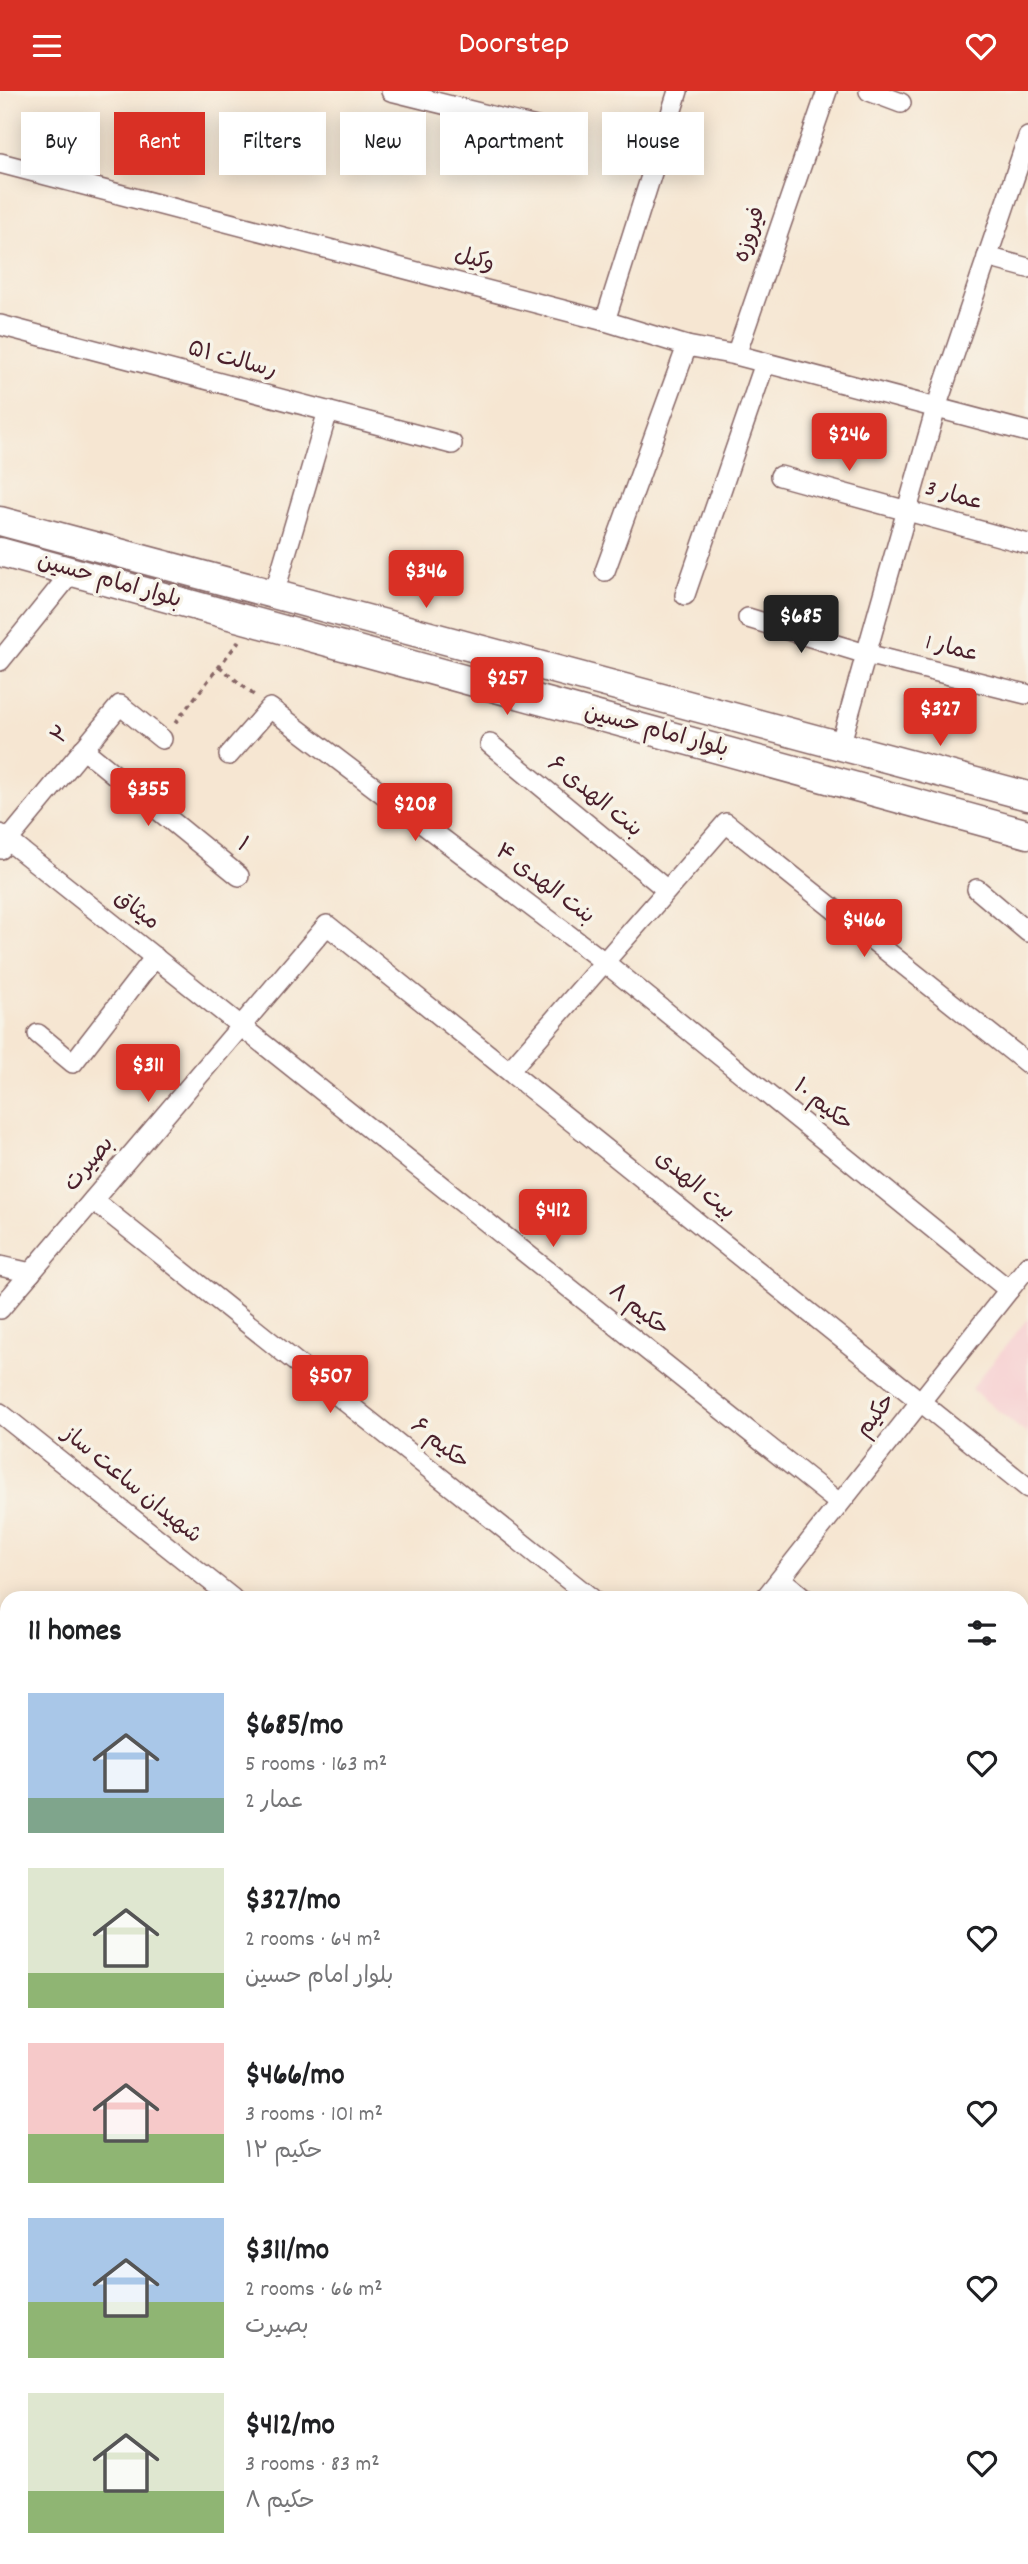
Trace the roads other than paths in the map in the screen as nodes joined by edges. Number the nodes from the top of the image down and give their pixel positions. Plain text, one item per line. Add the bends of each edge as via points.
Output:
1 (391, 91) edge
2 (678, 91) edge
3 (827, 91) edge
4 (869, 91) edge
5 (901, 103) dead end
6 (475, 112) edge
7 (1028, 137) edge
8 (0, 164) edge
9 (987, 257) junction
10 (1028, 268) edge
11 (604, 321) junction
12 (0, 325) edge
13 (687, 346) junction
14 (736, 355) junction
15 (765, 363) junction
16 (936, 408) junction
17 (328, 411) junction
18 (1028, 432) edge
19 (452, 444) dead end
20 (780, 476) dead end
21 (907, 510) junction
22 (0, 521) edge
23 (1028, 544) edge
24 (0, 552) edge
25 (605, 571) dead end
26 (72, 572) junction
27 (274, 594) junction
28 (685, 595) dead end
29 (748, 618) dead end
30 (451, 642) junction
31 (866, 654) junction
32 (0, 661) edge
33 (443, 674) junction
34 (1026, 694) dead end
35 (162, 739) road end
36 (490, 744) dead end
37 (840, 746) junction
38 (83, 749) junction
39 (229, 755) dead end
40 (1028, 796) edge
41 (1028, 834) edge
42 (3, 842) edge
43 (239, 876) dead end
44 (977, 889) dead end
45 (667, 890) junction
46 (327, 925) joint
47 (1028, 932) edge
48 (155, 957) junction
49 (603, 961) junction
50 (242, 1026) junction
51 (38, 1034) dead end
52 (1028, 1064) edge
53 (510, 1070) junction
54 (93, 1200) junction
55 (0, 1266) edge
56 (1028, 1266) edge
57 (31, 1273) junction
58 (1009, 1290) junction
59 (0, 1309) edge
60 (922, 1399) junction
61 (0, 1413) edge
62 (1028, 1488) edge
63 (839, 1503) junction
64 (781, 1579) junction
65 (223, 1591) edge
66 (582, 1591) edge
67 (771, 1591) edge
68 (796, 1591) edge

1 - 6 street
2 - 11 street
3 - 14 street, فیروزه
4 - 5 street
7 - 9 street
8 - 11 street, وکیل
9 - 10 street
9 - 16 street
11 - 13 street, وکیل
12 - 17 street, رسالت ۵۱
13 - 14 street, وکیل
13 - 25 street
14 - 15 street, وکیل
15 - 16 street, وکیل
15 - 28 street
16 - 18 street, وکیل
16 - 21 street
17 - 19 street, رسالت ۵۱
17 - 27 street
20 - 21 street, عمار 3
21 - 23 street, عمار 3
21 - 31 street
22 - 27 main road, بلوار امام حسین
24 - 26 main road, بلوار امام حسین
26 - 32 street
26 - 33 main road, بلوار امام حسین
27 - 30 main road, بلوار امام حسین
29 - 31 street, عمار 1
30 - 33 main road
30 - 37 main road, بلوار امام حسین
31 - 34 street, عمار 1
31 - 37 street
33 - 41 main road, بلوار امام حسین
35 - 38 street, ۲ via 120,705
36 - 45 street, بنت الهدی ۶
37 - 40 main road, بلوار امام حسین
38 - 42 street, ۲
38 - 43 street, ۱
39 - 49 street, بنت الهدی ۴ via 270,708
42 - 48 street, میثاق
44 - 47 street
45 - 49 street
45 - 52 street via 726,823
46 - 50 street, بصیرت
46 - 53 street, بیت الهدی
48 - 50 street, میثاق
48 - 51 street via 73,1063
49 - 53 street
49 - 58 street, حکیم ۱۰
50 - 54 street, بصیرت
50 - 63 street, حکیم ۸
53 - 60 street, بیت الهدی
54 - 57 street, بصیرت
54 - 66 street, حکیم ۶
55 - 57 street
56 - 58 street, حکیم
57 - 59 street, بصیرت
58 - 60 street, حکیم
60 - 62 street, بیت الهدی
60 - 63 street, حکیم
61 - 65 street, شهیدان ساعت ساز
63 - 64 street, حکیم
64 - 67 street, حکیم
64 - 68 street

